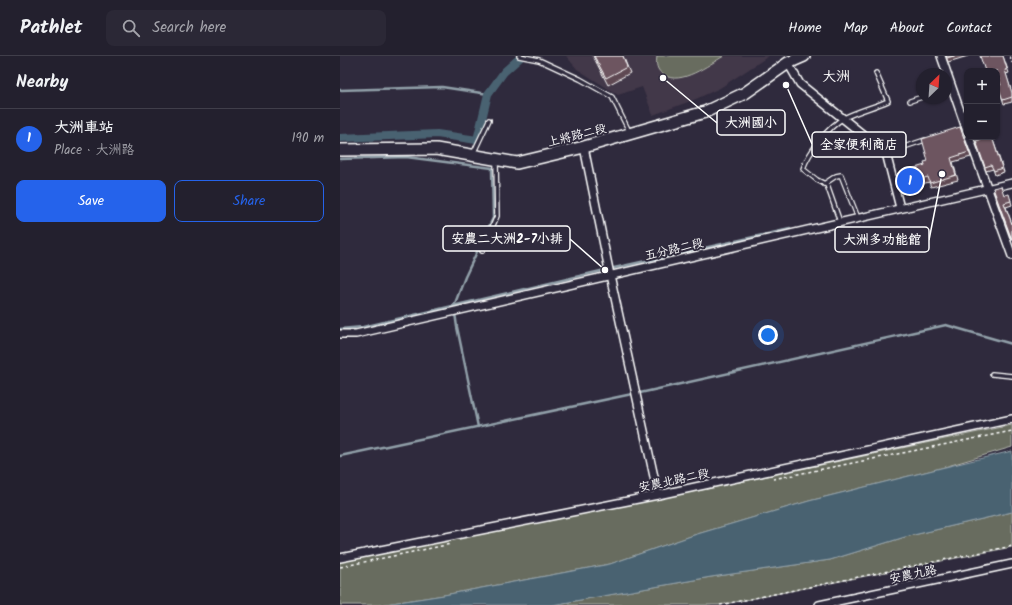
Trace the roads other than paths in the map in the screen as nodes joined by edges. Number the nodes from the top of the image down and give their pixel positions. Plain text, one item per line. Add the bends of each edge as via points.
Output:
1 (519, 56) edge
2 (804, 56) edge
3 (941, 56) edge
4 (787, 59) edge
5 (944, 68) edge
6 (876, 73) dead end
7 (952, 96) edge
8 (916, 99) edge
9 (910, 101) dead end
10 (843, 119) junction
11 (489, 120) dead end
12 (964, 129) edge
13 (630, 134) junction
14 (930, 138) edge
15 (970, 140) edge
16 (584, 147) junction
17 (340, 150) edge
18 (886, 153) junction
19 (472, 155) junction
20 (496, 159) junction
21 (1012, 183) edge
22 (824, 184) junction
23 (987, 188) junction
24 (900, 208) junction
25 (858, 218) junction
26 (840, 222) junction
27 (482, 251) dead end
28 (1012, 256) edge
29 (610, 275) junction
30 (340, 334) edge
31 (992, 374) dead end
32 (1012, 376) edge
33 (1012, 420) edge
34 (658, 496) junction
35 (340, 558) edge
36 (1012, 564) edge
37 (819, 605) edge

1 - 13 lane via 538,60 612,97
2 - 4 main road, 上將路二段
3 - 5 street
4 - 10 street via 800,84
4 - 13 main road, 上將路二段 via 745,93 705,112
6 - 10 lane via 888,101
7 - 12 street
8 - 9 lane
10 - 18 street
10 - 22 lane via 830,129 806,158 803,169
11 - 19 lane
13 - 16 main road, 上將路二段
14 - 18 lane
15 - 23 street
16 - 20 main road, 上將路二段 via 517,163
16 - 29 street
17 - 19 main road, 上將路二段 via 436,149
18 - 24 street
19 - 20 main road, 上將路二段
20 - 27 lane via 497,216
21 - 23 street, 五分路二段
22 - 25 lane via 840,175
22 - 26 lane via 827,185
23 - 24 street, 五分路二段
23 - 28 street
24 - 25 street, 五分路二段
25 - 26 street, 五分路二段
26 - 29 street, 五分路二段
29 - 30 street, 五分路二段 via 356,334
29 - 34 street
31 - 32 lane
33 - 34 street, 安農北路二段
34 - 35 street, 安農北路二段
36 - 37 street, 安農九路

